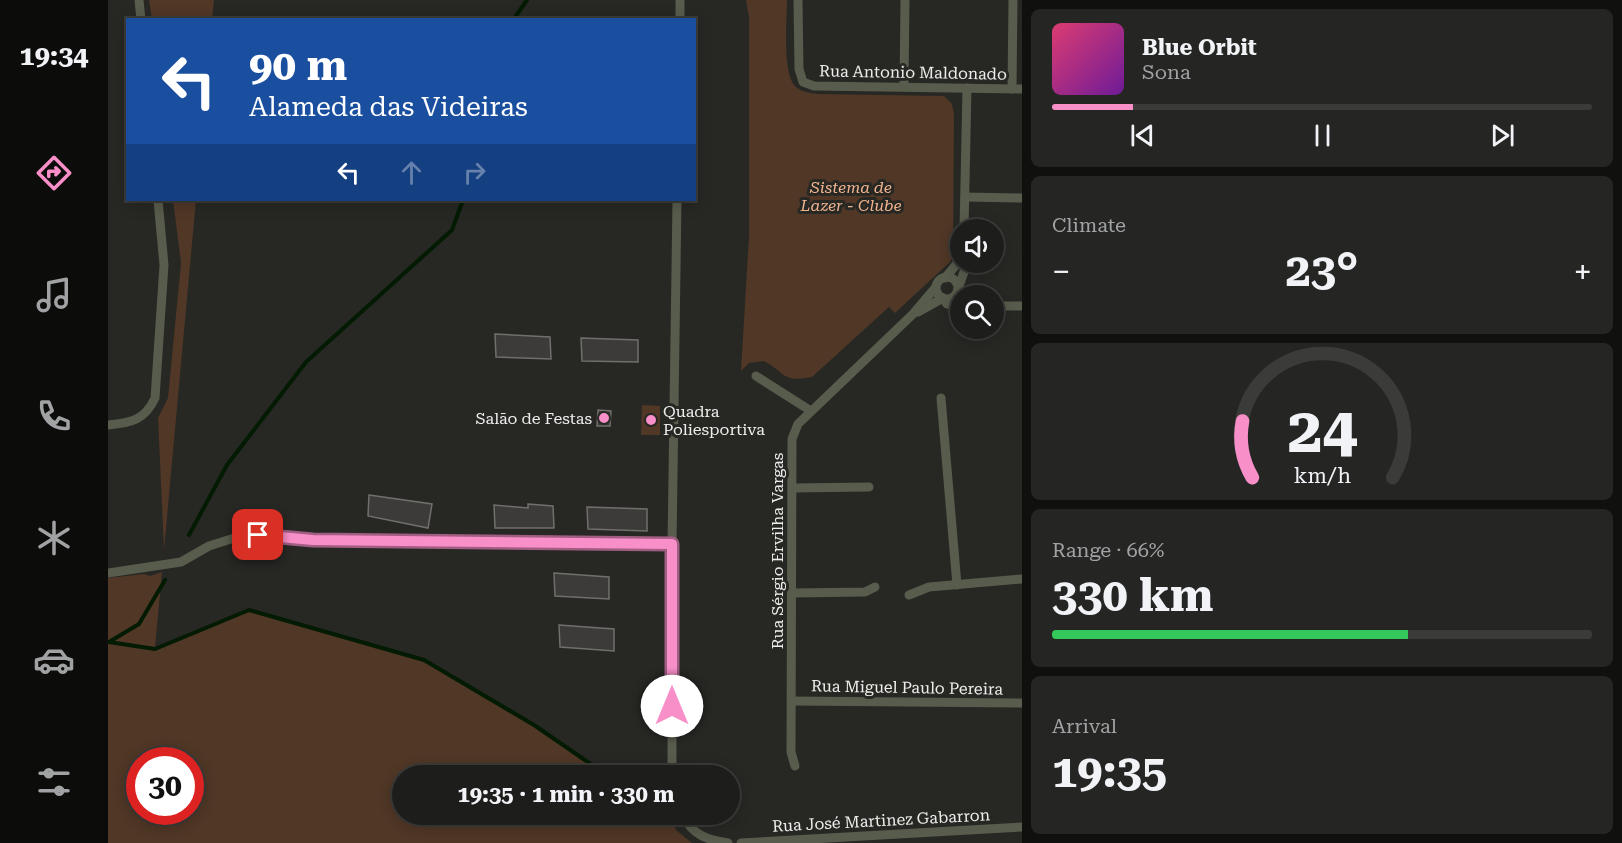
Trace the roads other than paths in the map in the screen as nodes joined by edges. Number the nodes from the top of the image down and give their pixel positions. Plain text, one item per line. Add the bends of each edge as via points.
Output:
1 (139, 0) edge
2 (798, 0) edge
3 (905, 0) edge
4 (1013, 0) edge
5 (680, 1) edge
6 (141, 18) edge
7 (680, 18) edge
8 (904, 86) junction
9 (967, 88) junction
10 (1011, 88) junction
11 (1022, 89) edge
12 (965, 197) junction
13 (1022, 198) edge
14 (158, 201) edge
15 (677, 201) edge
16 (964, 219) edge
17 (950, 272) edge
18 (945, 278) junction
19 (956, 285) edge
20 (936, 287) junction
21 (950, 297) edge
22 (943, 298) junction
23 (950, 304) edge
24 (1004, 306) edge
25 (1022, 306) edge
26 (913, 314) junction
27 (756, 376) dead end
28 (941, 398) dead end
29 (811, 411) junction
30 (108, 425) edge
31 (869, 487) dead end
32 (793, 488) junction
33 (672, 544) junction
34 (108, 573) edge
35 (1022, 579) edge
36 (957, 585) junction
37 (875, 587) dead end
38 (794, 593) junction
39 (909, 595) dead end
40 (792, 701) junction
41 (1022, 703) edge
42 (672, 765) edge
43 (795, 766) dead end
44 (689, 825) edge
45 (1022, 827) edge
46 (728, 843) edge
47 (741, 843) edge

1 - 6 street
2 - 8 street, Rua Antonio Maldonado via 799,69 803,82 814,86
3 - 8 street
4 - 10 street
5 - 7 street
8 - 9 street, Rua Antonio Maldonado
9 - 10 street, Rua Antonio Maldonado
9 - 12 street
10 - 11 street, Rua Antonio Maldonado
12 - 13 street
12 - 16 street
14 - 30 street via 164,265 155,398 150,410 138,420
15 - 33 street
17 - 18 street, Rua Sérgio Ervilha Vargas
18 - 19 street via 954,280
18 - 20 street, Rua Sérgio Ervilha Vargas
20 - 22 street
20 - 26 street, Rua Sérgio Ervilha Vargas
21 - 22 street, Rua Sérgio Ervilha Vargas
22 - 23 street
22 - 26 street, Rua Sérgio Ervilha Vargas
24 - 25 street
26 - 29 street, Rua Sérgio Ervilha Vargas
27 - 29 street
28 - 36 street
29 - 32 street, Rua Sérgio Ervilha Vargas via 798,424 792,439
31 - 32 street
32 - 38 street, Rua Sérgio Ervilha Vargas
33 - 34 street via 313,540 258,535 231,539 174,564
33 - 42 street
35 - 36 street
36 - 39 street via 929,587
37 - 38 street via 865,592
38 - 40 street, Rua Sérgio Ervilha Vargas
40 - 41 street, Rua Miguel Paulo Pereira
40 - 43 street, Rua Sérgio Ervilha Vargas via 791,752
44 - 46 street via 704,840
45 - 47 street, Rua José Martinez Gabarron

